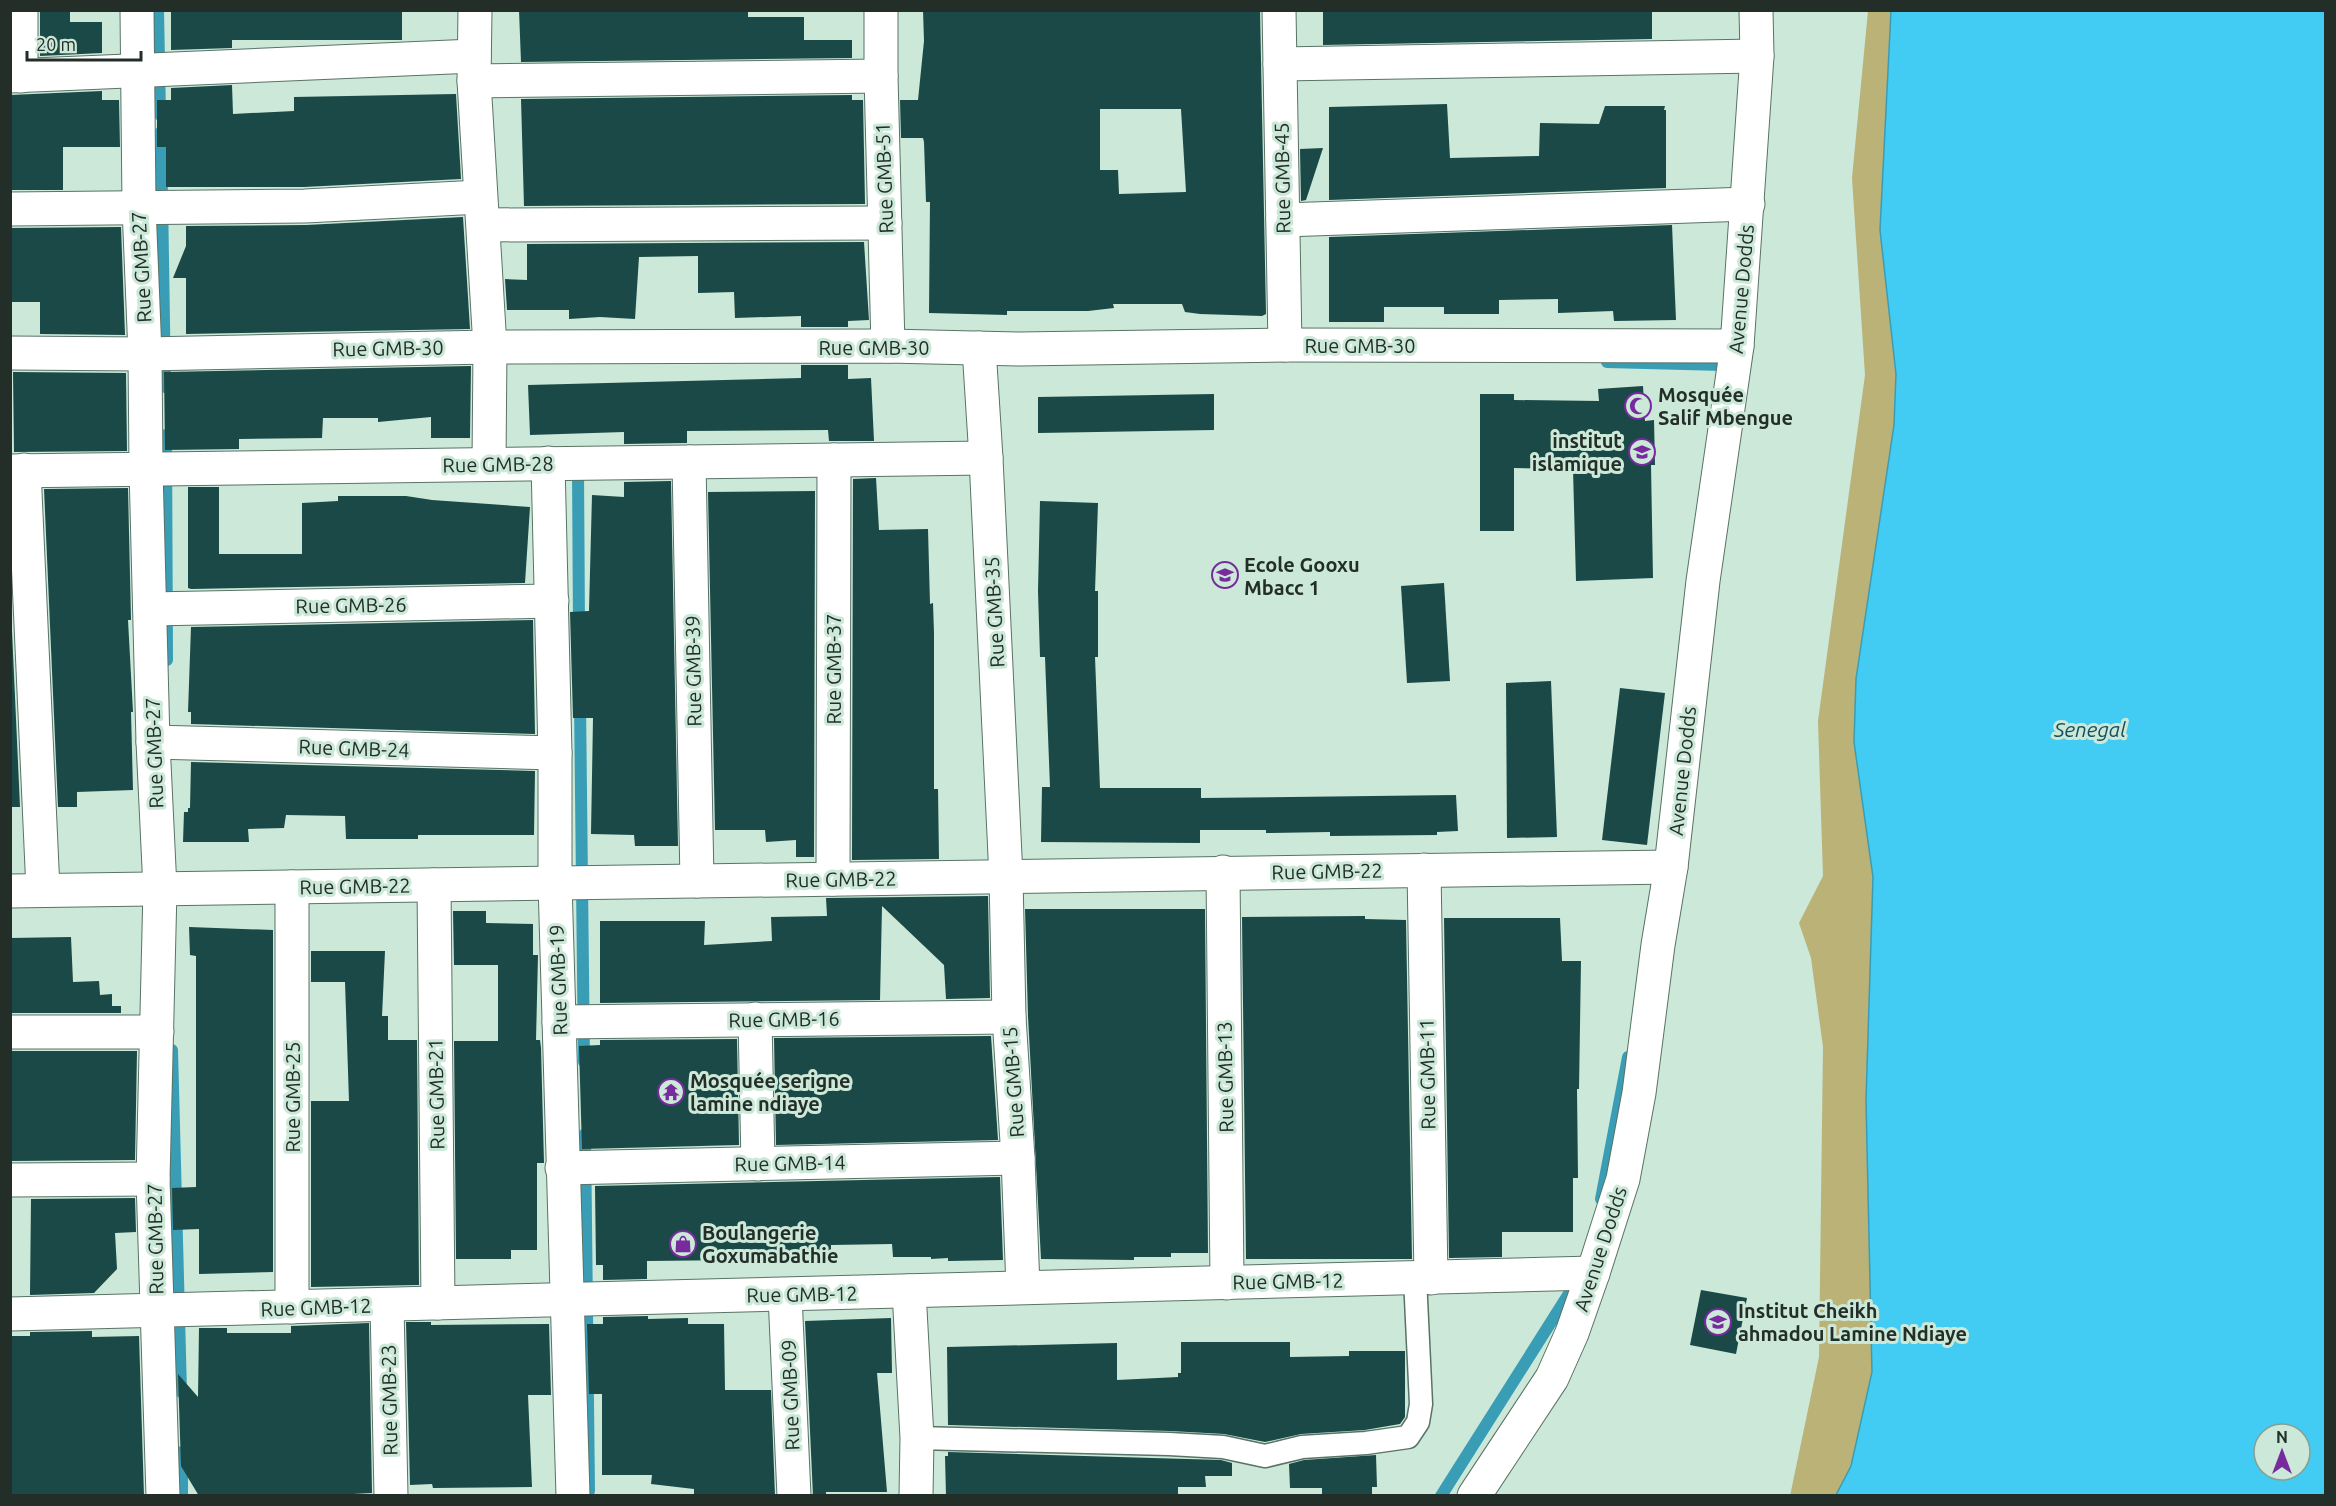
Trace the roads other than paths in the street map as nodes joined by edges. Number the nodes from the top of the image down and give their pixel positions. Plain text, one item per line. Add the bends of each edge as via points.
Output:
1 (21, 10) edge
2 (137, 10) edge
3 (475, 10) edge
4 (881, 10) edge
5 (1279, 10) edge
6 (1756, 10) edge
7 (1757, 56) junction
8 (1280, 64) junction
9 (474, 68) junction
10 (137, 71) junction
11 (16, 76) edge
12 (881, 76) junction
13 (1748, 204) junction
14 (138, 207) junction
15 (10, 209) edge
16 (482, 211) junction
17 (1283, 220) junction
18 (885, 223) junction
19 (1285, 345) junction
20 (888, 346) junction
21 (1737, 346) junction
22 (490, 347) junction
23 (979, 348) junction
24 (10, 353) edge
25 (145, 354) junction
26 (986, 458) junction
27 (834, 460) junction
28 (689, 462) junction
29 (489, 464) junction
30 (548, 464) junction
31 (146, 469) junction
32 (17, 471) edge
33 (552, 601) junction
34 (150, 609) junction
35 (153, 742) junction
36 (555, 753) junction
37 (1671, 867) junction
38 (1424, 870) junction
39 (1223, 872) junction
40 (1006, 876) junction
41 (833, 879) junction
42 (697, 881) junction
43 (555, 883) junction
44 (434, 885) junction
45 (292, 887) junction
46 (160, 889) junction
47 (43, 890) junction
48 (10, 891) edge
49 (1009, 1017) junction
50 (755, 1019) junction
51 (559, 1022) junction
52 (10, 1032) edge
53 (157, 1032) junction
54 (1018, 1158) junction
55 (759, 1164) junction
56 (562, 1168) junction
57 (153, 1179) junction
58 (10, 1180) edge
59 (1593, 1273) junction
60 (1423, 1278) junction
61 (1227, 1283) junction
62 (1023, 1287) junction
63 (909, 1292) junction
64 (785, 1295) junction
65 (566, 1300) junction
66 (438, 1304) junction
67 (387, 1305) junction
68 (292, 1307) junction
69 (156, 1311) junction
70 (10, 1314) edge
71 (917, 1438) junction
72 (163, 1496) edge
73 (391, 1496) edge
74 (573, 1496) edge
75 (794, 1496) edge
76 (916, 1496) edge
77 (1474, 1496) edge

1 - 11 street
2 - 10 street, Rue GMB-27
3 - 9 street
4 - 12 street, Rue GMB-51
5 - 8 street, Rue GMB-45
6 - 7 street, Avenue Dodds
7 - 8 street
7 - 13 street, Avenue Dodds
8 - 17 street, Rue GMB-45
9 - 10 street
9 - 12 street
9 - 16 street
10 - 11 street
10 - 14 street, Rue GMB-27
12 - 18 street, Rue GMB-51
13 - 17 street
13 - 21 street, Avenue Dodds
14 - 15 street
14 - 16 street
14 - 25 street, Rue GMB-27
16 - 18 street
16 - 22 street
17 - 19 street, Rue GMB-45
18 - 20 street, Rue GMB-51
19 - 21 street, Rue GMB-30
19 - 23 street, Rue GMB-30
20 - 22 street, Rue GMB-30
20 - 23 street, Rue GMB-30
21 - 37 street, Avenue Dodds via 1703,581
22 - 25 street, Rue GMB-30
22 - 29 street
23 - 26 street, Rue GMB-35
24 - 25 street, Rue GMB-30
25 - 31 street, Rue GMB-27
26 - 27 street, Rue GMB-28
26 - 40 street, Rue GMB-35
27 - 28 street, Rue GMB-28
27 - 41 street, Rue GMB-37
28 - 30 street, Rue GMB-28
28 - 42 street, Rue GMB-39
29 - 30 street, Rue GMB-28
29 - 31 street, Rue GMB-28
30 - 33 street, Rue GMB-19
31 - 32 street, Rue GMB-28
31 - 34 street, Rue GMB-27
32 - 47 street
33 - 34 street, Rue GMB-26
33 - 36 street, Rue GMB-19
34 - 35 street, Rue GMB-27
35 - 36 street, Rue GMB-24
35 - 46 street, Rue GMB-27
36 - 43 street, Rue GMB-19
37 - 38 street, Rue GMB-22
37 - 59 street, Avenue Dodds via 1625,1168
38 - 39 street, Rue GMB-22
38 - 60 street, Rue GMB-11
39 - 40 street, Rue GMB-22
39 - 61 street, Rue GMB-13
40 - 41 street, Rue GMB-22
40 - 49 street, Rue GMB-15
41 - 42 street, Rue GMB-22
42 - 43 street, Rue GMB-22
43 - 44 street, Rue GMB-22
43 - 51 street, Rue GMB-19
44 - 45 street, Rue GMB-22
44 - 66 street, Rue GMB-21
45 - 46 street, Rue GMB-22
45 - 68 street, Rue GMB-25
46 - 47 street, Rue GMB-22
46 - 53 street, Rue GMB-27
47 - 48 street, Rue GMB-22
49 - 50 street, Rue GMB-16
49 - 54 street, Rue GMB-15
50 - 51 street, Rue GMB-16
50 - 55 street
51 - 56 street, Rue GMB-19
52 - 53 street
53 - 57 street, Rue GMB-27
54 - 55 street, Rue GMB-14
54 - 62 street, Rue GMB-15
55 - 56 street, Rue GMB-14
56 - 65 street, Rue GMB-19
57 - 58 street
57 - 69 street, Rue GMB-27
59 - 60 street, Rue GMB-12
59 - 77 street, Avenue Dodds via 1552,1378
60 - 61 street, Rue GMB-12
60 - 71 lane via 1421,1404 1418,1422 1408,1437 1302,1447 1264,1456 1223,1447 1169,1444
61 - 62 street, Rue GMB-12
62 - 63 street, Rue GMB-12
63 - 64 street, Rue GMB-12
63 - 71 street
64 - 65 street, Rue GMB-12
64 - 75 street, Rue GMB-09
65 - 66 street, Rue GMB-12
65 - 74 street, Rue GMB-19
66 - 67 street, Rue GMB-12
67 - 68 street, Rue GMB-12
67 - 73 street, Rue GMB-23
68 - 69 street, Rue GMB-12
69 - 70 street, Rue GMB-12
69 - 72 street, Rue GMB-27
71 - 76 street

